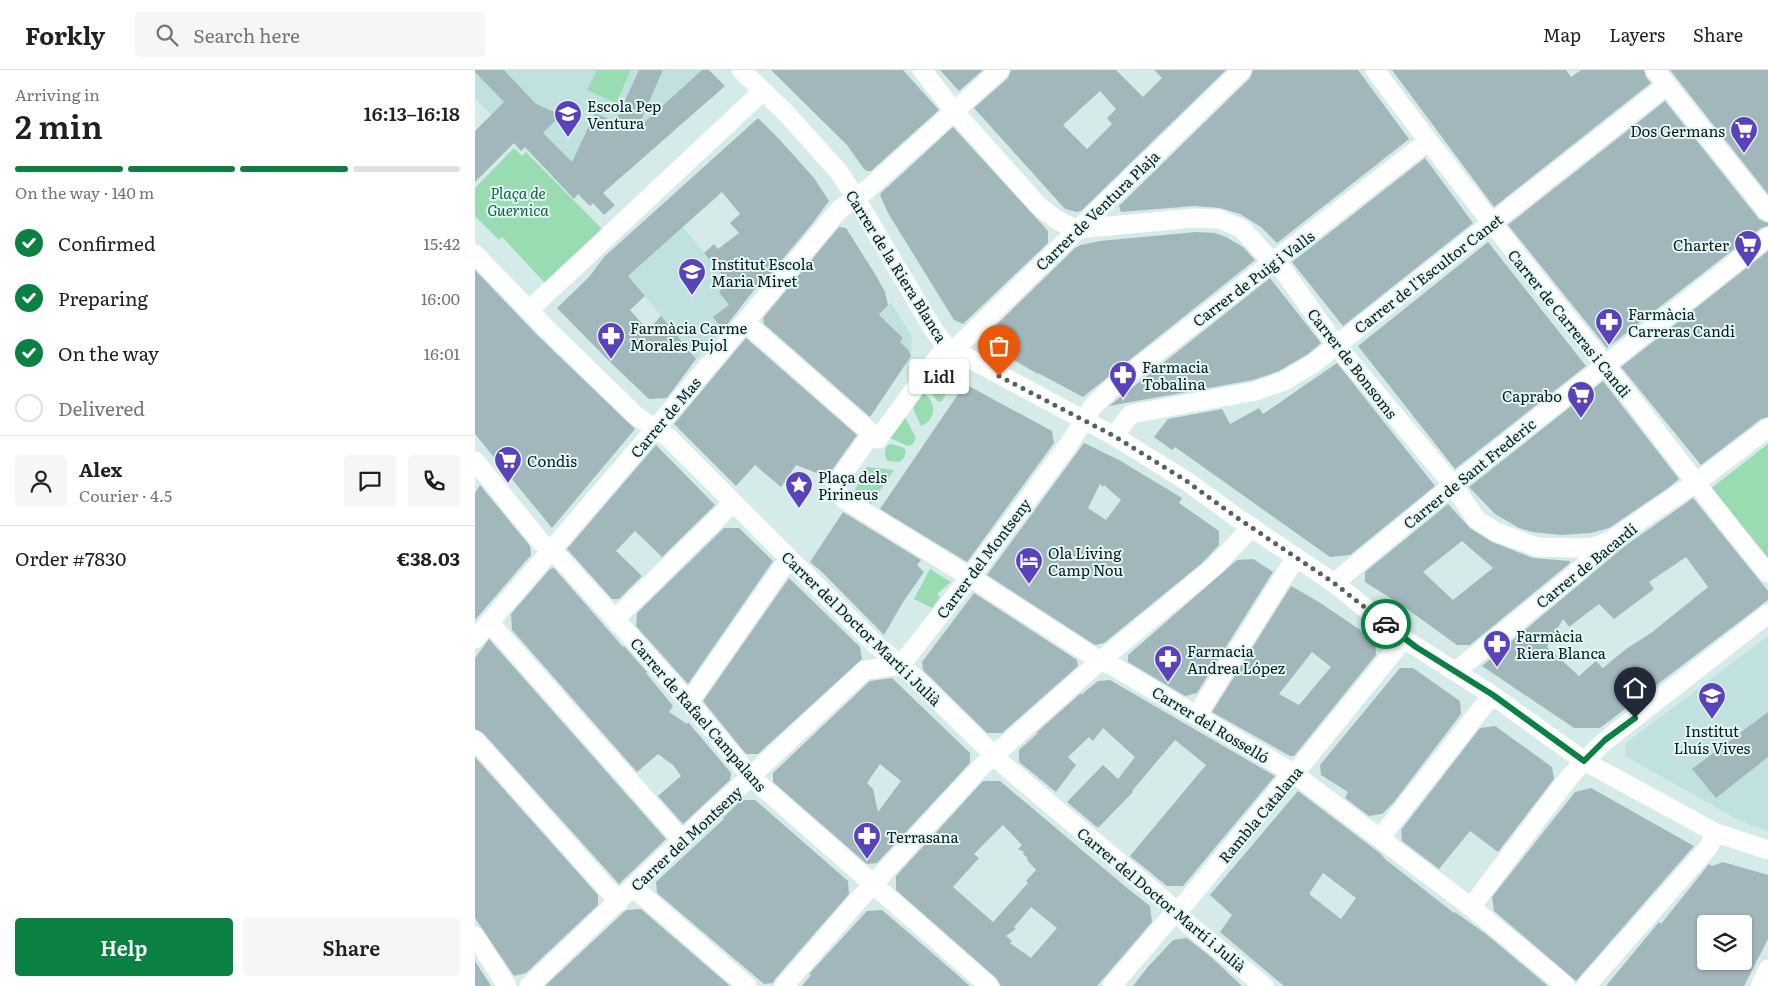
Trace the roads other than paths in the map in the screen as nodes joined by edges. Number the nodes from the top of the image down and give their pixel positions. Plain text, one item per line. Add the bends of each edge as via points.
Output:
1 (741, 70) edge
2 (922, 70) edge
3 (1001, 70) edge
4 (1242, 70) edge
5 (1375, 70) edge
6 (1661, 77) edge
7 (763, 92) junction
8 (954, 111) junction
9 (1428, 141) junction
10 (855, 197) junction
11 (1768, 212) edge
12 (1491, 224) junction
13 (1078, 229) junction
14 (1768, 237) edge
15 (475, 254) edge
16 (1274, 262) junction
17 (529, 310) junction
18 (745, 322) junction
19 (1336, 345) junction
20 (949, 349) junction
21 (1605, 366) junction
22 (1085, 420) junction
23 (656, 428) junction
24 (1768, 428) edge
25 (869, 431) junction
26 (1114, 436) junction
27 (477, 470) edge
28 (1697, 482) junction
29 (1453, 484) junction
30 (733, 503) junction
31 (1252, 527) junction
32 (1610, 542) junction
33 (550, 550) junction
34 (789, 558) junction
35 (1296, 558) junction
36 (1768, 573) edge
37 (970, 577) junction
38 (1334, 583) junction
39 (1768, 614) edge
40 (615, 619) junction
41 (490, 623) junction
42 (475, 638) edge
43 (1404, 638) junction
44 (876, 645) junction
45 (1100, 661) junction
46 (901, 665) junction
47 (865, 670) junction
48 (1455, 671) junction
49 (1493, 695) junction
50 (689, 702) junction
51 (1197, 715) junction
52 (475, 740) edge
53 (993, 755) junction
54 (1584, 761) junction
55 (1293, 773) junction
56 (751, 777) junction
57 (1716, 833) junction
58 (1380, 838) junction
59 (682, 840) junction
60 (1768, 850) edge
61 (873, 884) junction
62 (633, 887) junction
63 (619, 902) junction
64 (1471, 907) junction
65 (1175, 912) junction
66 (475, 936) edge
67 (1768, 969) edge
68 (507, 986) edge
69 (529, 986) edge
70 (747, 986) edge
71 (784, 986) edge
72 (989, 986) edge
73 (1112, 986) edge
74 (1264, 986) edge
75 (1566, 986) edge
76 (1586, 986) edge
77 (1760, 986) edge

1 - 7 street, Carrer de la Riera Blanca
2 - 8 street
3 - 8 street, Carrer de Mas
4 - 13 street, Carrer de Ventura Plaja
5 - 9 street, Carrer de Carreras i Candi
6 - 11 street
6 - 12 street, Carrer de l'Escultor Canet
7 - 10 street, Carrer de la Riera Blanca via 839,172
7 - 17 street
8 - 10 street, Carrer de Mas
8 - 13 street via 1037,204 1052,218
9 - 12 street, Carrer de Carreras i Candi
9 - 16 street, Carrer de Puig i Valls
10 - 18 street, Carrer de Mas via 839,210
10 - 20 street, Carrer de la Riera Blanca via 935,332
12 - 19 street, Carrer de l'Escultor Canet
12 - 21 street, Carrer de Carreras i Candi
13 - 16 street, Carrer de Bonsoms via 1194,218 1219,219 1241,228
13 - 20 street, Carrer de Ventura Plaja
14 - 21 street, Carrer de Sant Frederic
15 - 17 street, Carrer del Doctor Martí i Julià
16 - 19 street, Carrer de Bonsoms
16 - 22 street, Carrer de Puig i Valls via 1115,386 1093,406
17 - 23 street, Carrer del Doctor Martí i Julià via 635,415
18 - 23 street, Carrer de Mas
18 - 25 street
19 - 26 street, Carrer de l'Escultor Canet via 1284,381 1256,391 1131,414
19 - 29 street, Carrer de Bonsoms
20 - 22 street, Carrer de la Riera Blanca
20 - 25 street, Carrer de Ventura Plaja via 878,439
21 - 28 street, Carrer de Carreras i Candi
21 - 29 street, Carrer de Sant Frederic
22 - 26 street, Carrer de la Riera Blanca
22 - 37 street, Carrer del Montseny
23 - 30 street, Carrer del Doctor Martí i Julià
23 - 33 street, Carrer de Mas
24 - 28 street, Carrer de Bacardí
25 - 37 street, Carrer del Rosselló via 867,440 838,480 836,491 851,504
26 - 31 street, Carrer de la Riera Blanca
27 - 33 street, Carrer de Rafael Campalans
28 - 32 street, Carrer de Bacardí
28 - 36 street, Carrer de Carreras i Candi via 1712,506
29 - 32 street, Carrer de Bonsoms via 1476,518 1513,539 1537,547 1557,548 1594,547
29 - 38 street, Carrer de Sant Frederic
30 - 34 street, Carrer del Doctor Martí i Julià
30 - 40 street
31 - 35 street, Carrer de la Riera Blanca
31 - 45 street via 1215,568
32 - 48 street, Carrer de Bacardí
33 - 40 street, Carrer de Rafael Campalans
33 - 41 street, Carrer de Mas
34 - 44 street, Carrer del Doctor Martí i Julià
34 - 50 street
35 - 38 street, Carrer de la Riera Blanca
35 - 51 street
37 - 45 street, Carrer del Rosselló
37 - 46 street, Carrer del Montseny
38 - 43 street, Carrer de la Riera Blanca
39 - 54 street via 1605,740
40 - 50 street, Carrer de Rafael Campalans
41 - 42 street, Carrer de Mas
41 - 59 street
43 - 48 street, Carrer de la Riera Blanca
43 - 55 street, Rambla Catalana
44 - 46 street, Carrer del Doctor Martí i Julià
44 - 47 street, Carrer del Montseny
45 - 51 street, Carrer del Rosselló
45 - 53 street
46 - 47 street
46 - 53 street, Carrer del Doctor Martí i Julià
47 - 56 street, Carrer del Montseny
48 - 49 street, Carrer de la Riera Blanca
49 - 54 street, Carrer de la Riera Blanca
49 - 58 street
50 - 56 street, Carrer de Rafael Campalans
51 - 55 street, Carrer del Rosselló
52 - 63 street
53 - 61 street
53 - 65 street, Carrer del Doctor Martí i Julià
54 - 57 street, Carrer de la Riera Blanca
54 - 64 street
55 - 58 street, Carrer del Rosselló
55 - 65 street, Rambla Catalana
56 - 59 street, Carrer del Montseny
56 - 61 street, Carrer de Rafael Campalans
57 - 60 street, Carrer de la Riera Blanca
57 - 76 street via 1708,848
58 - 64 street, Carrer del Rosselló
59 - 62 street, Carrer del Montseny
61 - 71 street
61 - 72 street, Carrer de Rafael Campalans
62 - 63 street, Carrer del Montseny
62 - 70 street
63 - 69 street, Carrer del Montseny
64 - 75 street, Carrer del Rosselló
65 - 73 street, Rambla Catalana
65 - 74 street, Carrer del Doctor Martí i Julià
66 - 68 street
67 - 77 street

